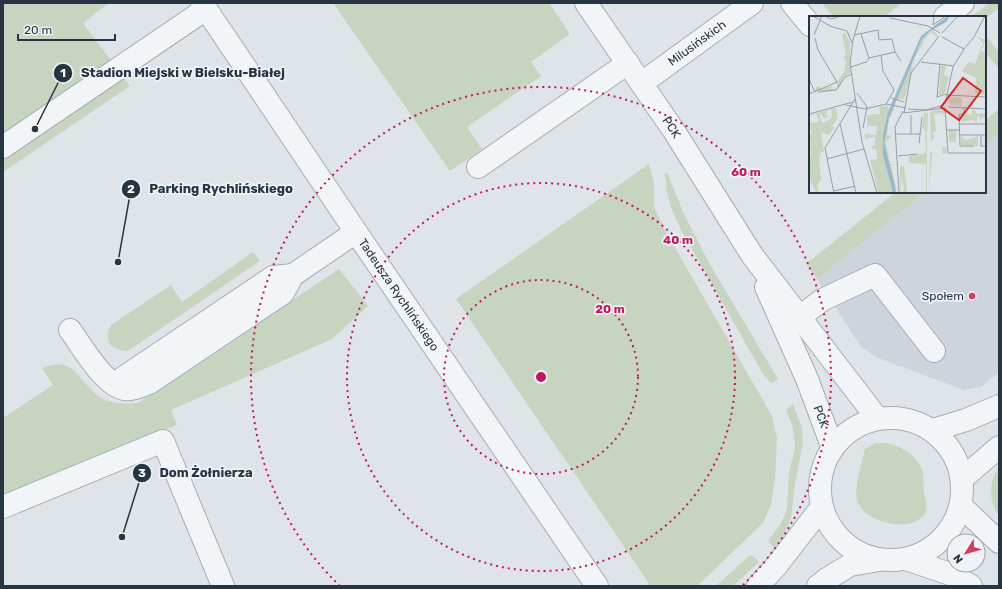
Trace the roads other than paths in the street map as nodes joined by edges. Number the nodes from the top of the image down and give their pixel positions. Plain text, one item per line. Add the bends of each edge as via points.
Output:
1 (586, 3) edge
2 (752, 3) edge
3 (792, 3) edge
4 (962, 3) edge
5 (204, 6) edge
6 (946, 16) edge
7 (809, 24) edge
8 (628, 63) junction
9 (642, 83) junction
10 (3, 147) edge
11 (478, 167) dead end
12 (356, 232) junction
13 (752, 254) junction
14 (800, 317) junction
15 (70, 330) dead end
16 (934, 352) dead end
17 (999, 406) edge
18 (877, 418) junction
19 (933, 430) junction
20 (832, 446) junction
21 (999, 447) edge
22 (963, 478) junction
23 (961, 506) junction
24 (3, 507) edge
25 (821, 508) junction
26 (999, 542) edge
27 (906, 559) junction
28 (880, 560) junction
29 (223, 586) edge
30 (597, 586) edge
31 (758, 586) edge
32 (818, 586) edge
33 (971, 586) edge

1 - 8 street, PCK
2 - 9 street, Milusińskich
3 - 7 street
4 - 6 street
5 - 10 street
5 - 12 street, Tadeusza Rychlińskiego
8 - 9 street, PCK
8 - 11 street
9 - 13 street, PCK
12 - 15 street via 293,275 273,277 114,384 105,378
12 - 30 street, Tadeusza Rychlińskiego
13 - 14 street, PCK
13 - 20 street, PCK
14 - 16 street via 822,300 875,275
14 - 18 street, PCK
17 - 19 street
18 - 19 street via 906,418
18 - 20 street via 852,428
19 - 22 street via 953,451
20 - 25 street via 820,476
21 - 22 street
22 - 23 street
23 - 26 street
23 - 27 street via 950,530 930,549
24 - 29 street via 163,441
25 - 28 street via 837,536 857,552
25 - 31 street
27 - 28 street
27 - 33 street via 953,575
28 - 32 street via 850,565

